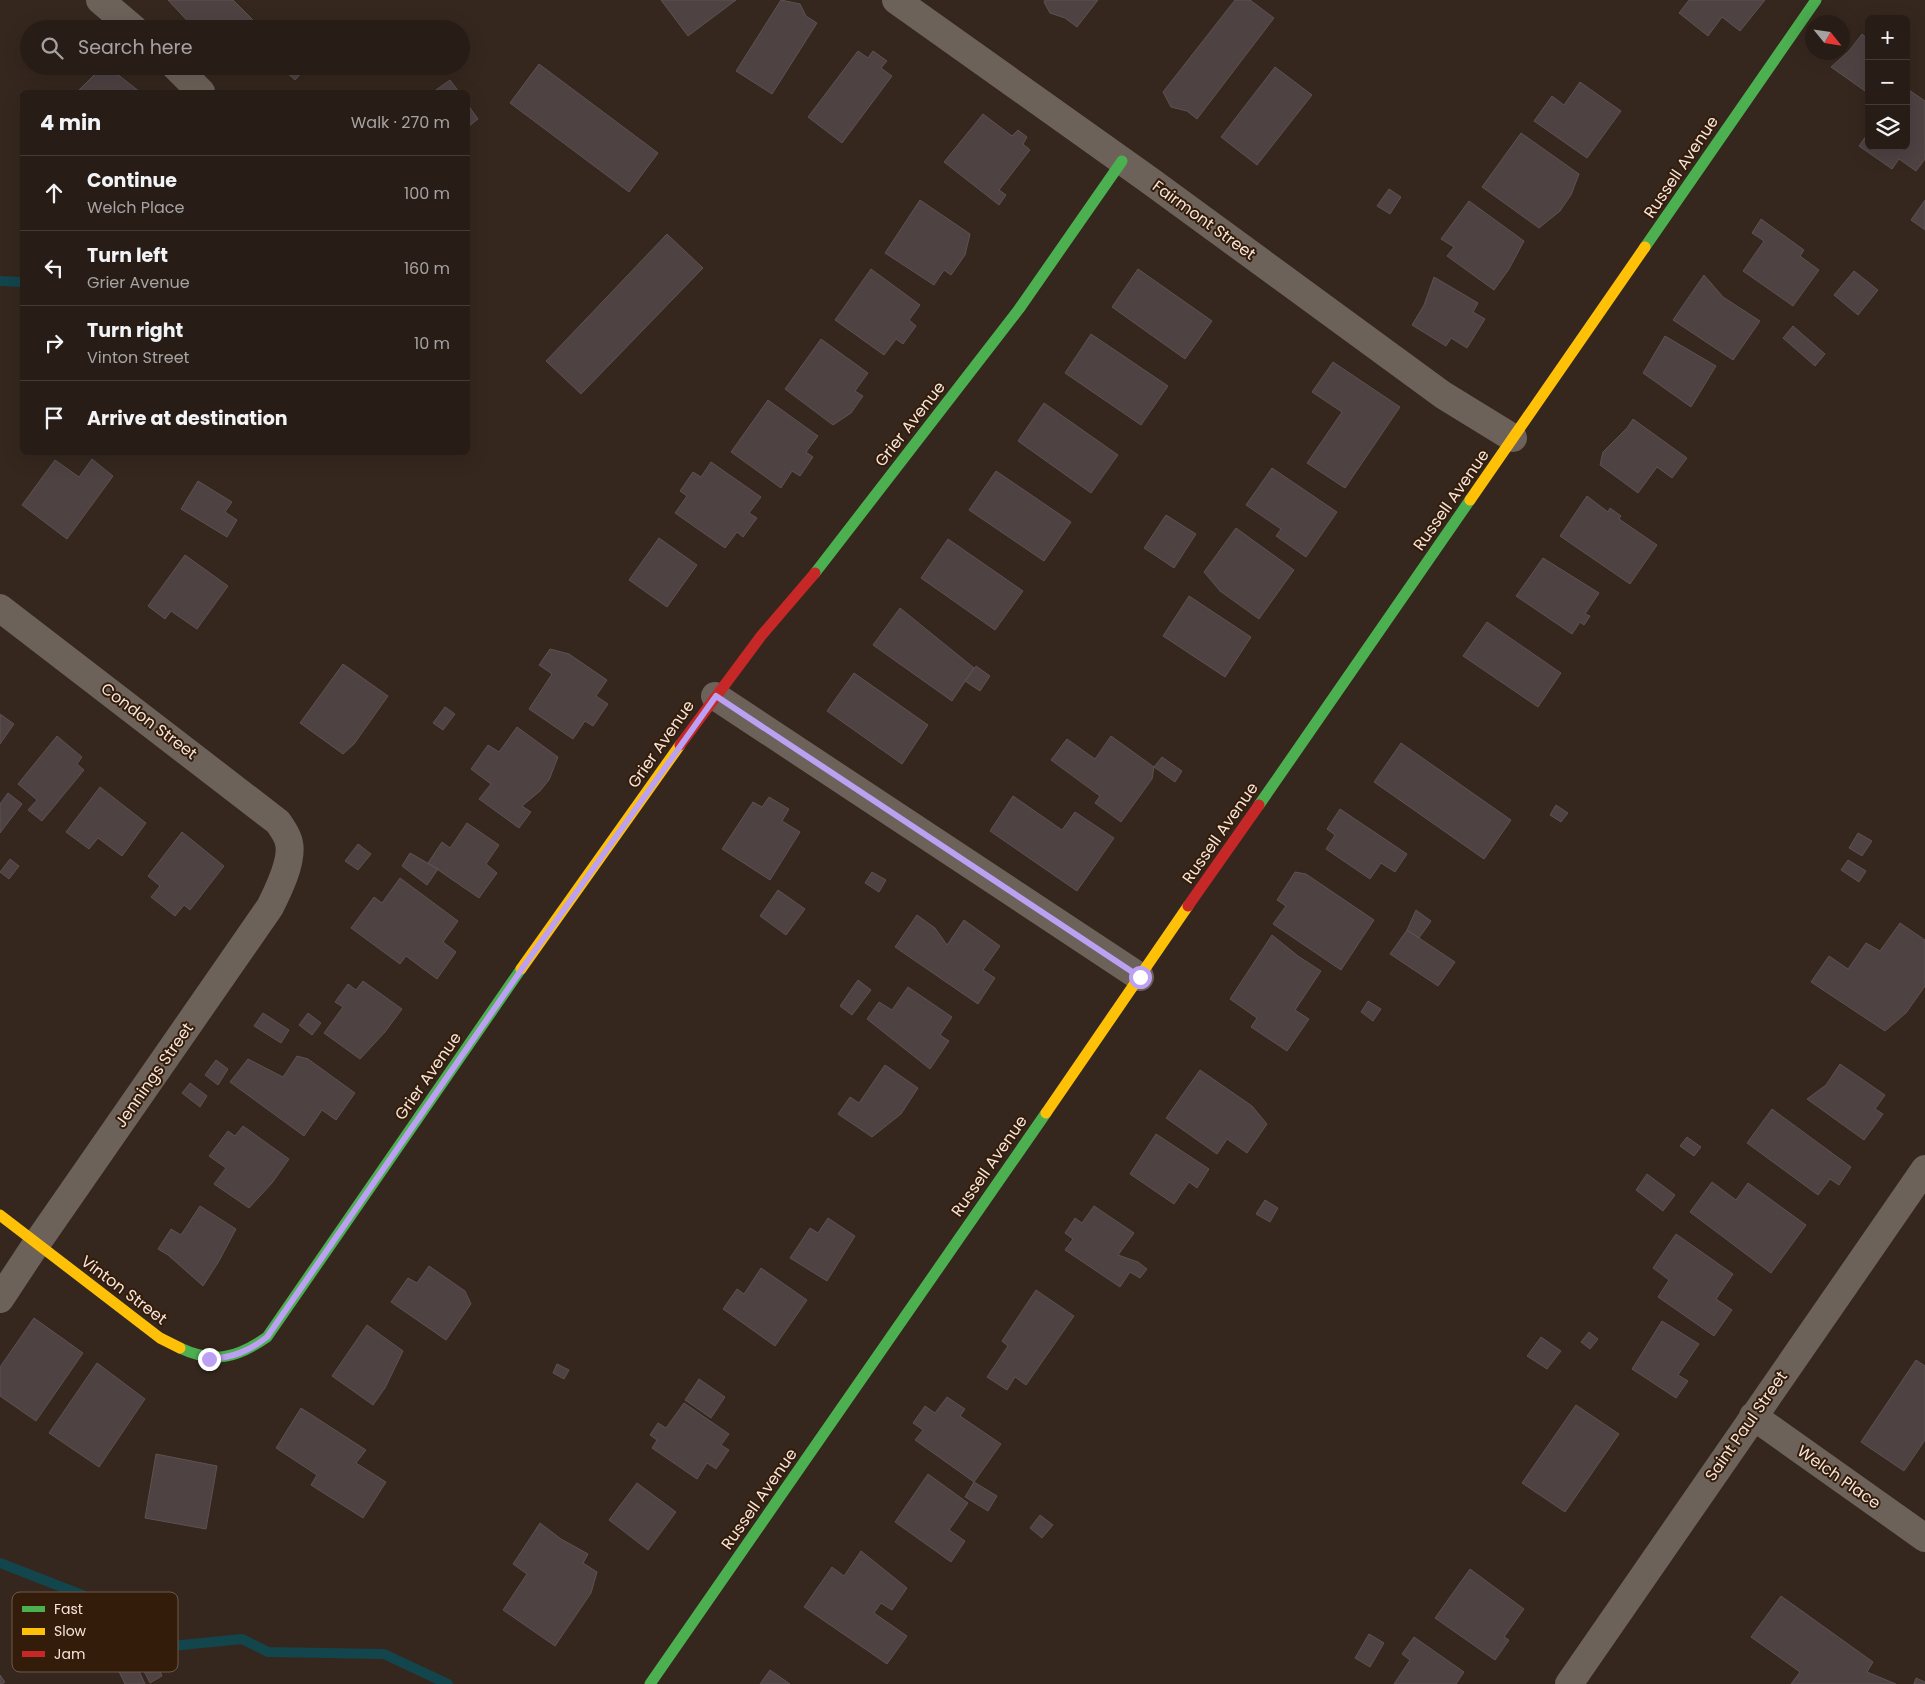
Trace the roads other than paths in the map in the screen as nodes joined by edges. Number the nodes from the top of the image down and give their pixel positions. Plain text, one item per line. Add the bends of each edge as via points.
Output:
1 (100, 0) edge
2 (896, 0) edge
3 (1816, 0) edge
4 (123, 20) edge
5 (184, 75) edge
6 (199, 90) edge
7 (1122, 161) junction
8 (1513, 438) junction
9 (0, 608) edge
10 (716, 696) junction
11 (289, 842) joint
12 (1140, 977) junction
13 (1925, 1169) edge
14 (0, 1215) edge
15 (37, 1243) junction
16 (0, 1299) edge
17 (240, 1354) joint
18 (1753, 1416) junction
19 (1925, 1538) edge
20 (650, 1684) edge
21 (1569, 1684) edge

1 - 4 street
2 - 7 street, Fairmont Street
3 - 8 street, Russell Avenue
5 - 6 street
7 - 8 street, Fairmont Street via 1443,395
7 - 10 street, Grier Avenue via 1019,309
8 - 12 street, Russell Avenue
9 - 11 street, Condon Street via 271,816
10 - 12 street
10 - 17 street, Grier Avenue via 267,1337
11 - 15 street, Jennings Street via 290,857 270,907
12 - 20 street, Russell Avenue
13 - 18 street, Saint Paul Street
14 - 15 street, Vinton Street
15 - 16 street, Jennings Street
15 - 17 street, Vinton Street via 175,1347 209,1359
18 - 19 street, Welch Place
18 - 21 street, Saint Paul Street

